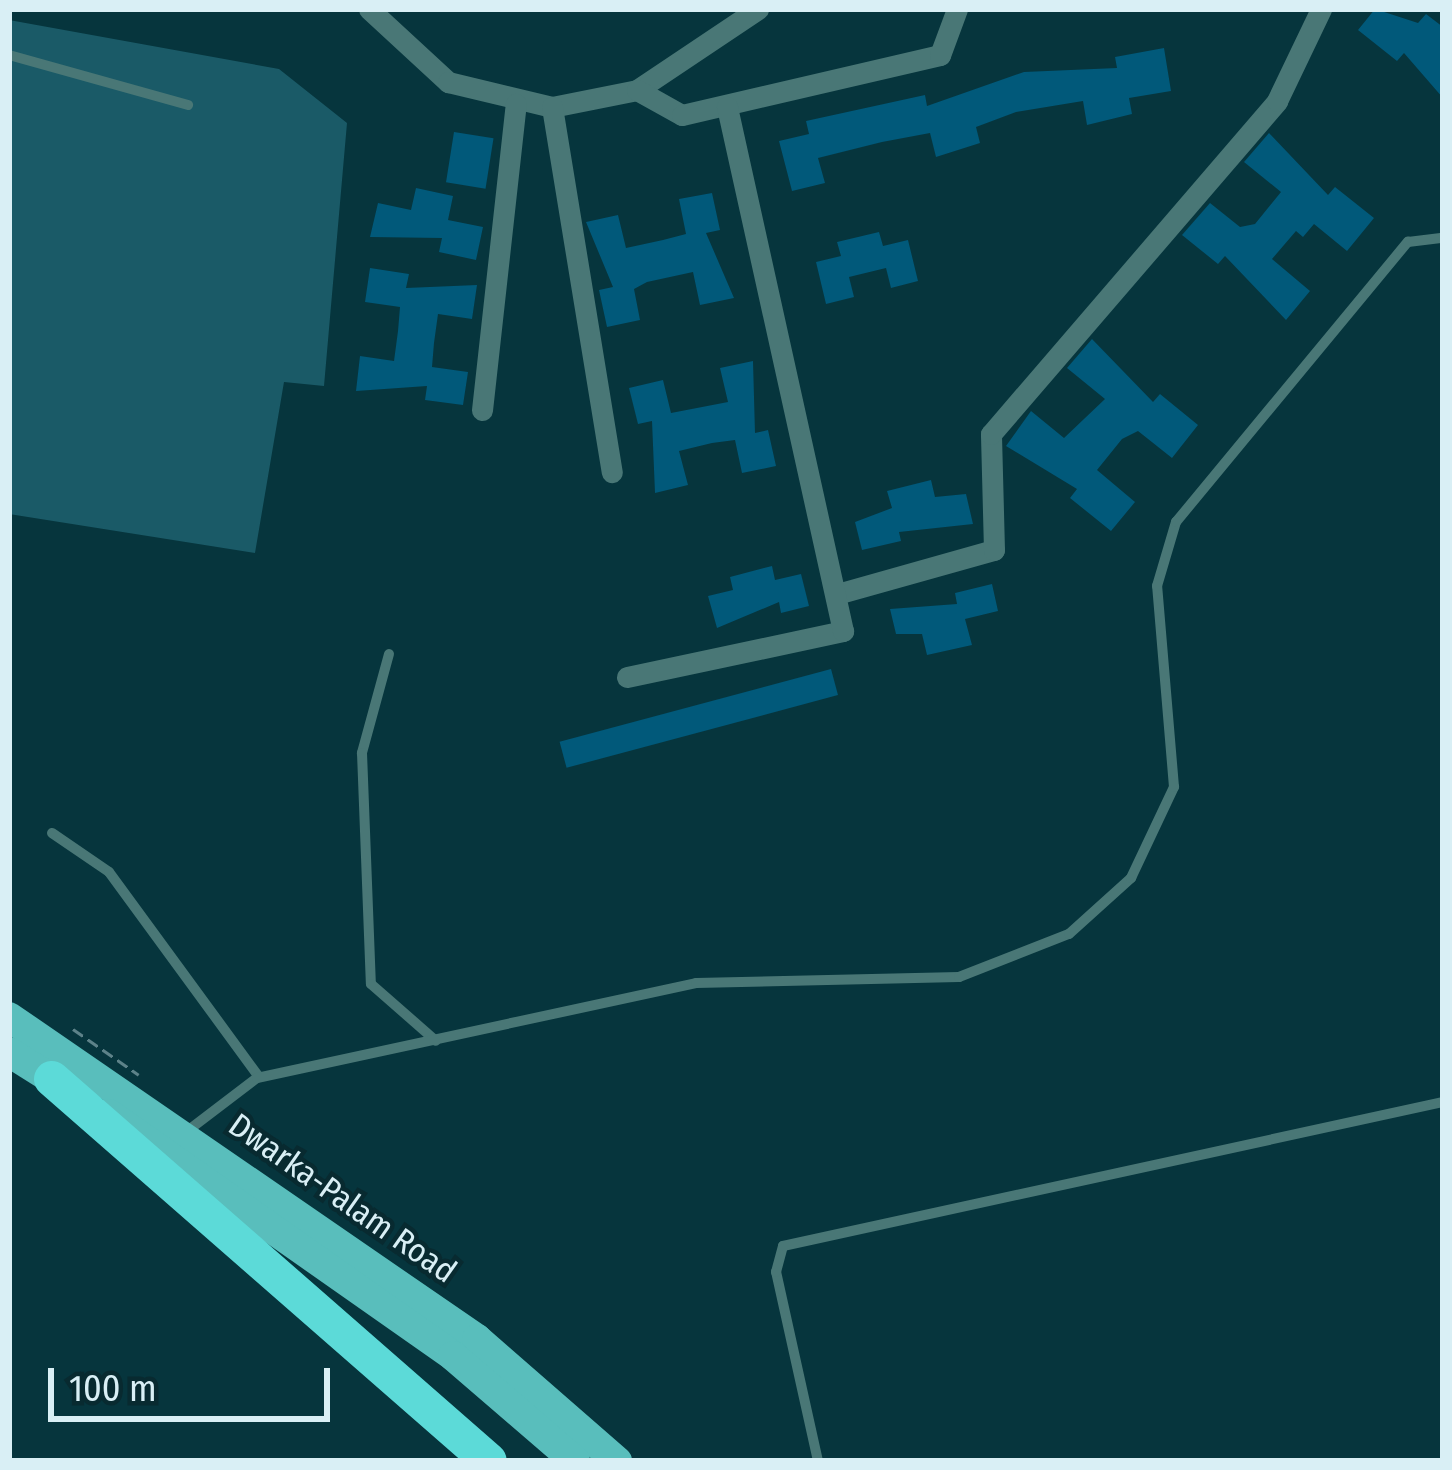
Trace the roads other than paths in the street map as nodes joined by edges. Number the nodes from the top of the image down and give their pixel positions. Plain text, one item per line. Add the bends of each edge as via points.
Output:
1 (368, 9) edge
2 (758, 9) edge
3 (957, 9) edge
4 (1321, 9) edge
5 (9, 55) edge
6 (637, 90) junction
7 (516, 104) junction
8 (188, 105) dead end
9 (552, 107) junction
10 (727, 107) junction
11 (1443, 238) edge
12 (482, 410) dead end
13 (612, 472) dead end
14 (837, 594) junction
15 (389, 654) dead end
16 (627, 677) dead end
17 (52, 833) dead end
18 (9, 1017) edge
19 (436, 1041) junction
20 (9, 1052) edge
21 (260, 1077) junction
22 (52, 1078) junction
23 (1443, 1102) edge
24 (185, 1132) junction
25 (488, 1461) edge
26 (575, 1461) edge
27 (617, 1461) edge
28 (818, 1461) edge

1 - 7 street via 448,82
2 - 6 street
3 - 10 street via 940,55
4 - 14 street via 1277,101 991,434 994,550
5 - 8 lane
6 - 9 street
6 - 10 street via 671,116
7 - 9 street
7 - 12 street
9 - 13 street
10 - 14 street
11 - 19 lane via 1408,242 1176,522 1157,586 1174,787 1131,878 1098,913 1045,951 959,977 730,979
14 - 16 street via 839,638
15 - 19 lane via 362,752 371,984
17 - 21 lane via 110,872
18 - 24 main road, Dwarka-Palam Road
19 - 21 lane
20 - 22 main road
21 - 24 lane
22 - 25 highway
22 - 26 main road via 453,1356
23 - 28 lane via 783,1246 776,1272
24 - 27 main road, Dwarka-Palam Road via 477,1339

